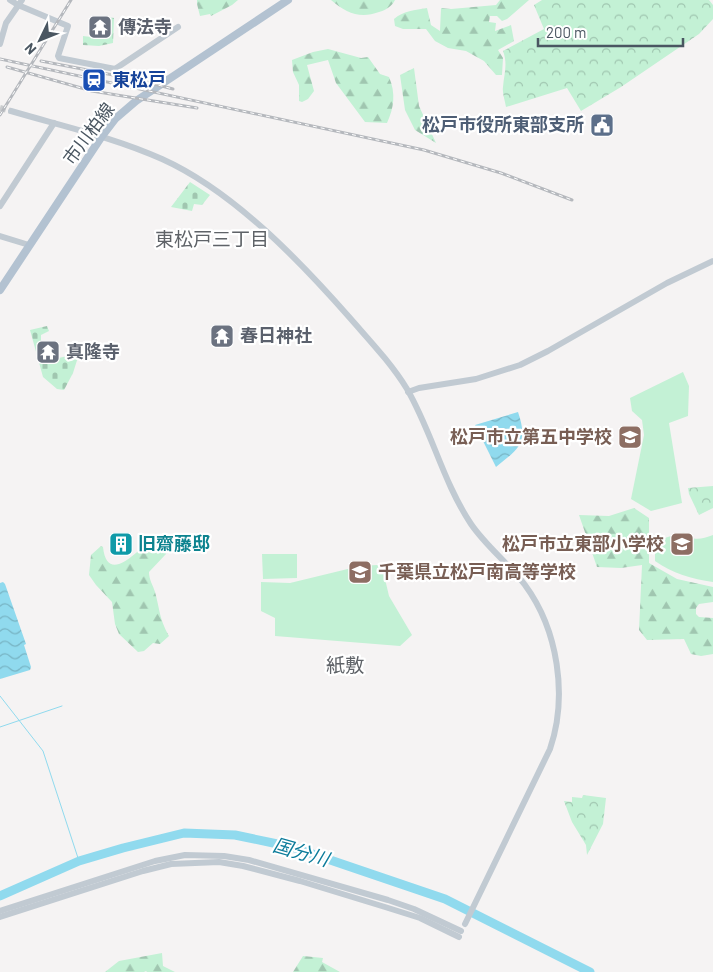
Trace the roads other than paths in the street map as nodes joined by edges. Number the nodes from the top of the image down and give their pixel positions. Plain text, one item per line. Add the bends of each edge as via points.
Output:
1 (10, 0) edge
2 (288, 0) edge
3 (20, 3) edge
4 (178, 28) dead end
5 (0, 44) edge
6 (11, 111) tunnel mouth
7 (54, 123) junction
8 (102, 136) junction
9 (0, 206) edge
10 (0, 236) edge
11 (29, 246) junction
12 (713, 261) edge
13 (0, 290) edge
14 (408, 392) junction
15 (0, 911) edge
16 (0, 917) edge
17 (465, 924) dead end

1 - 3 street
2 - 8 main road, 市川柏線 via 136,101 115,119
3 - 4 street via 68,26 59,58 115,69
3 - 5 street via 6,23
6 - 7 street
7 - 8 street
7 - 9 street
8 - 11 main road, 市川柏線
8 - 14 street via 169,162 230,200 330,294 385,358
10 - 11 street
11 - 13 main road, 市川柏線
12 - 14 street via 520,365 476,380
14 - 17 street via 460,505 486,543 525,585 539,609 556,663 559,696 550,749
15 - 16 street via 155,861 185,855 224,856 249,860 388,900 414,909 460,934 420,918 300,881 219,862 171,864 143,871

